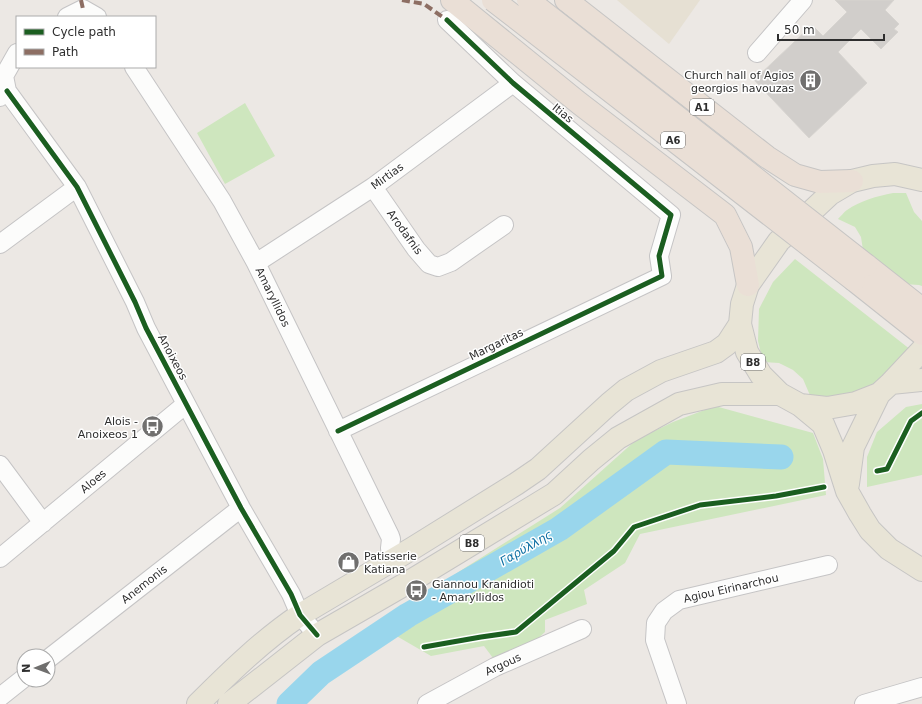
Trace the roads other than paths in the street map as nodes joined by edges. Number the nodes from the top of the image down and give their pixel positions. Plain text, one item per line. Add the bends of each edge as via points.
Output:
1 (493, 0) edge
2 (528, 0) edge
3 (566, 0) edge
4 (803, 0) edge
5 (450, 10) edge
6 (757, 53) dead end
7 (16, 55) edge
8 (135, 68) edge
9 (512, 83) junction
10 (4, 94) edge
11 (919, 178) edge
12 (852, 181) junction
13 (77, 186) junction
14 (373, 187) junction
15 (504, 225) dead end
16 (0, 244) edge
17 (256, 263) junction
18 (860, 273) junction
19 (662, 276) joint
20 (748, 285) junction
21 (922, 309) edge
22 (740, 324) junction
23 (922, 334) edge
24 (922, 350) edge
25 (922, 380) edge
26 (885, 388) junction
27 (780, 394) junction
28 (186, 404) junction
29 (800, 405) junction
30 (338, 430) junction
31 (0, 465) edge
32 (847, 491) junction
33 (241, 508) junction
34 (43, 523) junction
35 (391, 550) junction
36 (0, 558) edge
37 (828, 565) dead end
38 (922, 570) edge
39 (300, 615) junction
40 (582, 629) dead end
41 (317, 635) junction
42 (56, 653) edge
43 (16, 684) edge
44 (922, 687) edge
45 (0, 697) edge
46 (198, 704) edge
47 (229, 704) edge
48 (427, 704) edge
49 (677, 704) edge
50 (864, 704) edge

1 - 18 highway, A6, bridge
2 - 18 highway, A6, bridge
3 - 12 highway, A1 via 767,157 795,175 820,182
4 - 6 street
5 - 9 street, Itias
5 - 20 highway via 725,215 741,247
7 - 10 street via 4,76
8 - 17 street, Amaryllidos via 222,201
9 - 14 street, Mirtias
9 - 19 street, Itias via 671,216 659,256
10 - 13 street, Anoixeos
11 - 12 main road, B8 via 895,174
12 - 20 main road, B8 via 830,194 779,240
13 - 16 street
13 - 28 street, Anoixeos
14 - 15 street, Arodafnis via 416,249 429,264 438,267 451,262
14 - 17 street, Mirtias
17 - 30 street, Amaryllidos
18 - 21 highway, A6
18 - 23 highway, A6
19 - 30 street, Margaritas
20 - 22 main road, B8 via 742,304
22 - 27 main road, B8 via 747,352 761,375
22 - 35 main road, B8 via 728,344 716,352 661,371 626,390 538,469 516,484 413,548
24 - 26 main road, B8
25 - 26 main road
26 - 29 main road, B8 via 856,403 827,408
26 - 32 main road via 853,446
27 - 29 main road, B8
27 - 41 main road, B8 via 722,394 679,404 618,438 554,494
28 - 33 street, Anoixeos
28 - 34 street, Aloes
29 - 32 main road via 823,424
30 - 35 street, Amaryllidos
31 - 34 street
32 - 38 main road via 870,530 889,549
33 - 39 street, Anoixeos via 291,594
33 - 42 street, Anemonis
34 - 36 street, Aloes
35 - 39 main road, B8
37 - 49 street, Agiou Eirinarchou via 679,600 664,611 656,623 655,640
39 - 41 street, Anoixeos
39 - 46 main road, B8 via 282,627 231,671
40 - 48 street, Argous via 495,667
41 - 47 main road, B8
43 - 45 street
44 - 50 street

